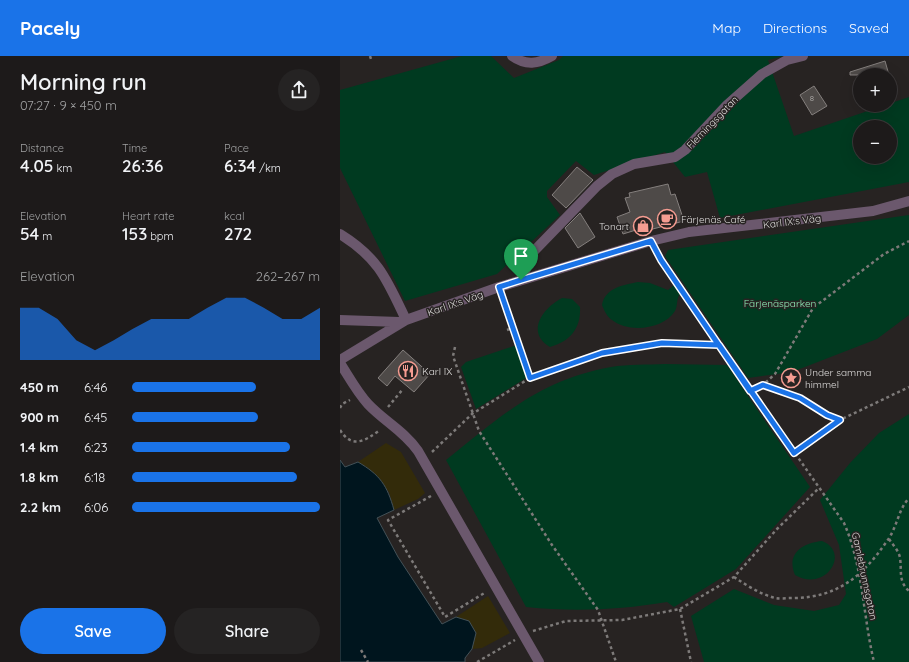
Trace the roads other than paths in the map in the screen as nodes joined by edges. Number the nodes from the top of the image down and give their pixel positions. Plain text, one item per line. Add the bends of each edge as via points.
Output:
1 (512, 56) edge
2 (552, 56) edge
3 (803, 56) edge
4 (909, 202) edge
5 (340, 234) edge
6 (521, 280) junction
7 (340, 320) edge
8 (403, 321) junction
9 (340, 360) edge
10 (340, 363) edge
11 (540, 662) edge

1 - 2 street via 530,64
3 - 6 street, Flemingsgatan via 787,60 762,74 675,157 634,164 612,174 534,251
4 - 6 street, Karl IX:s Väg via 873,211 689,232
5 - 8 street via 367,253 374,262 389,283
6 - 8 street, Karl IX:s Väg
7 - 8 street, Karl IX:s Väg
8 - 9 street, Karl IX:s Väg
10 - 11 street via 360,395 410,440

